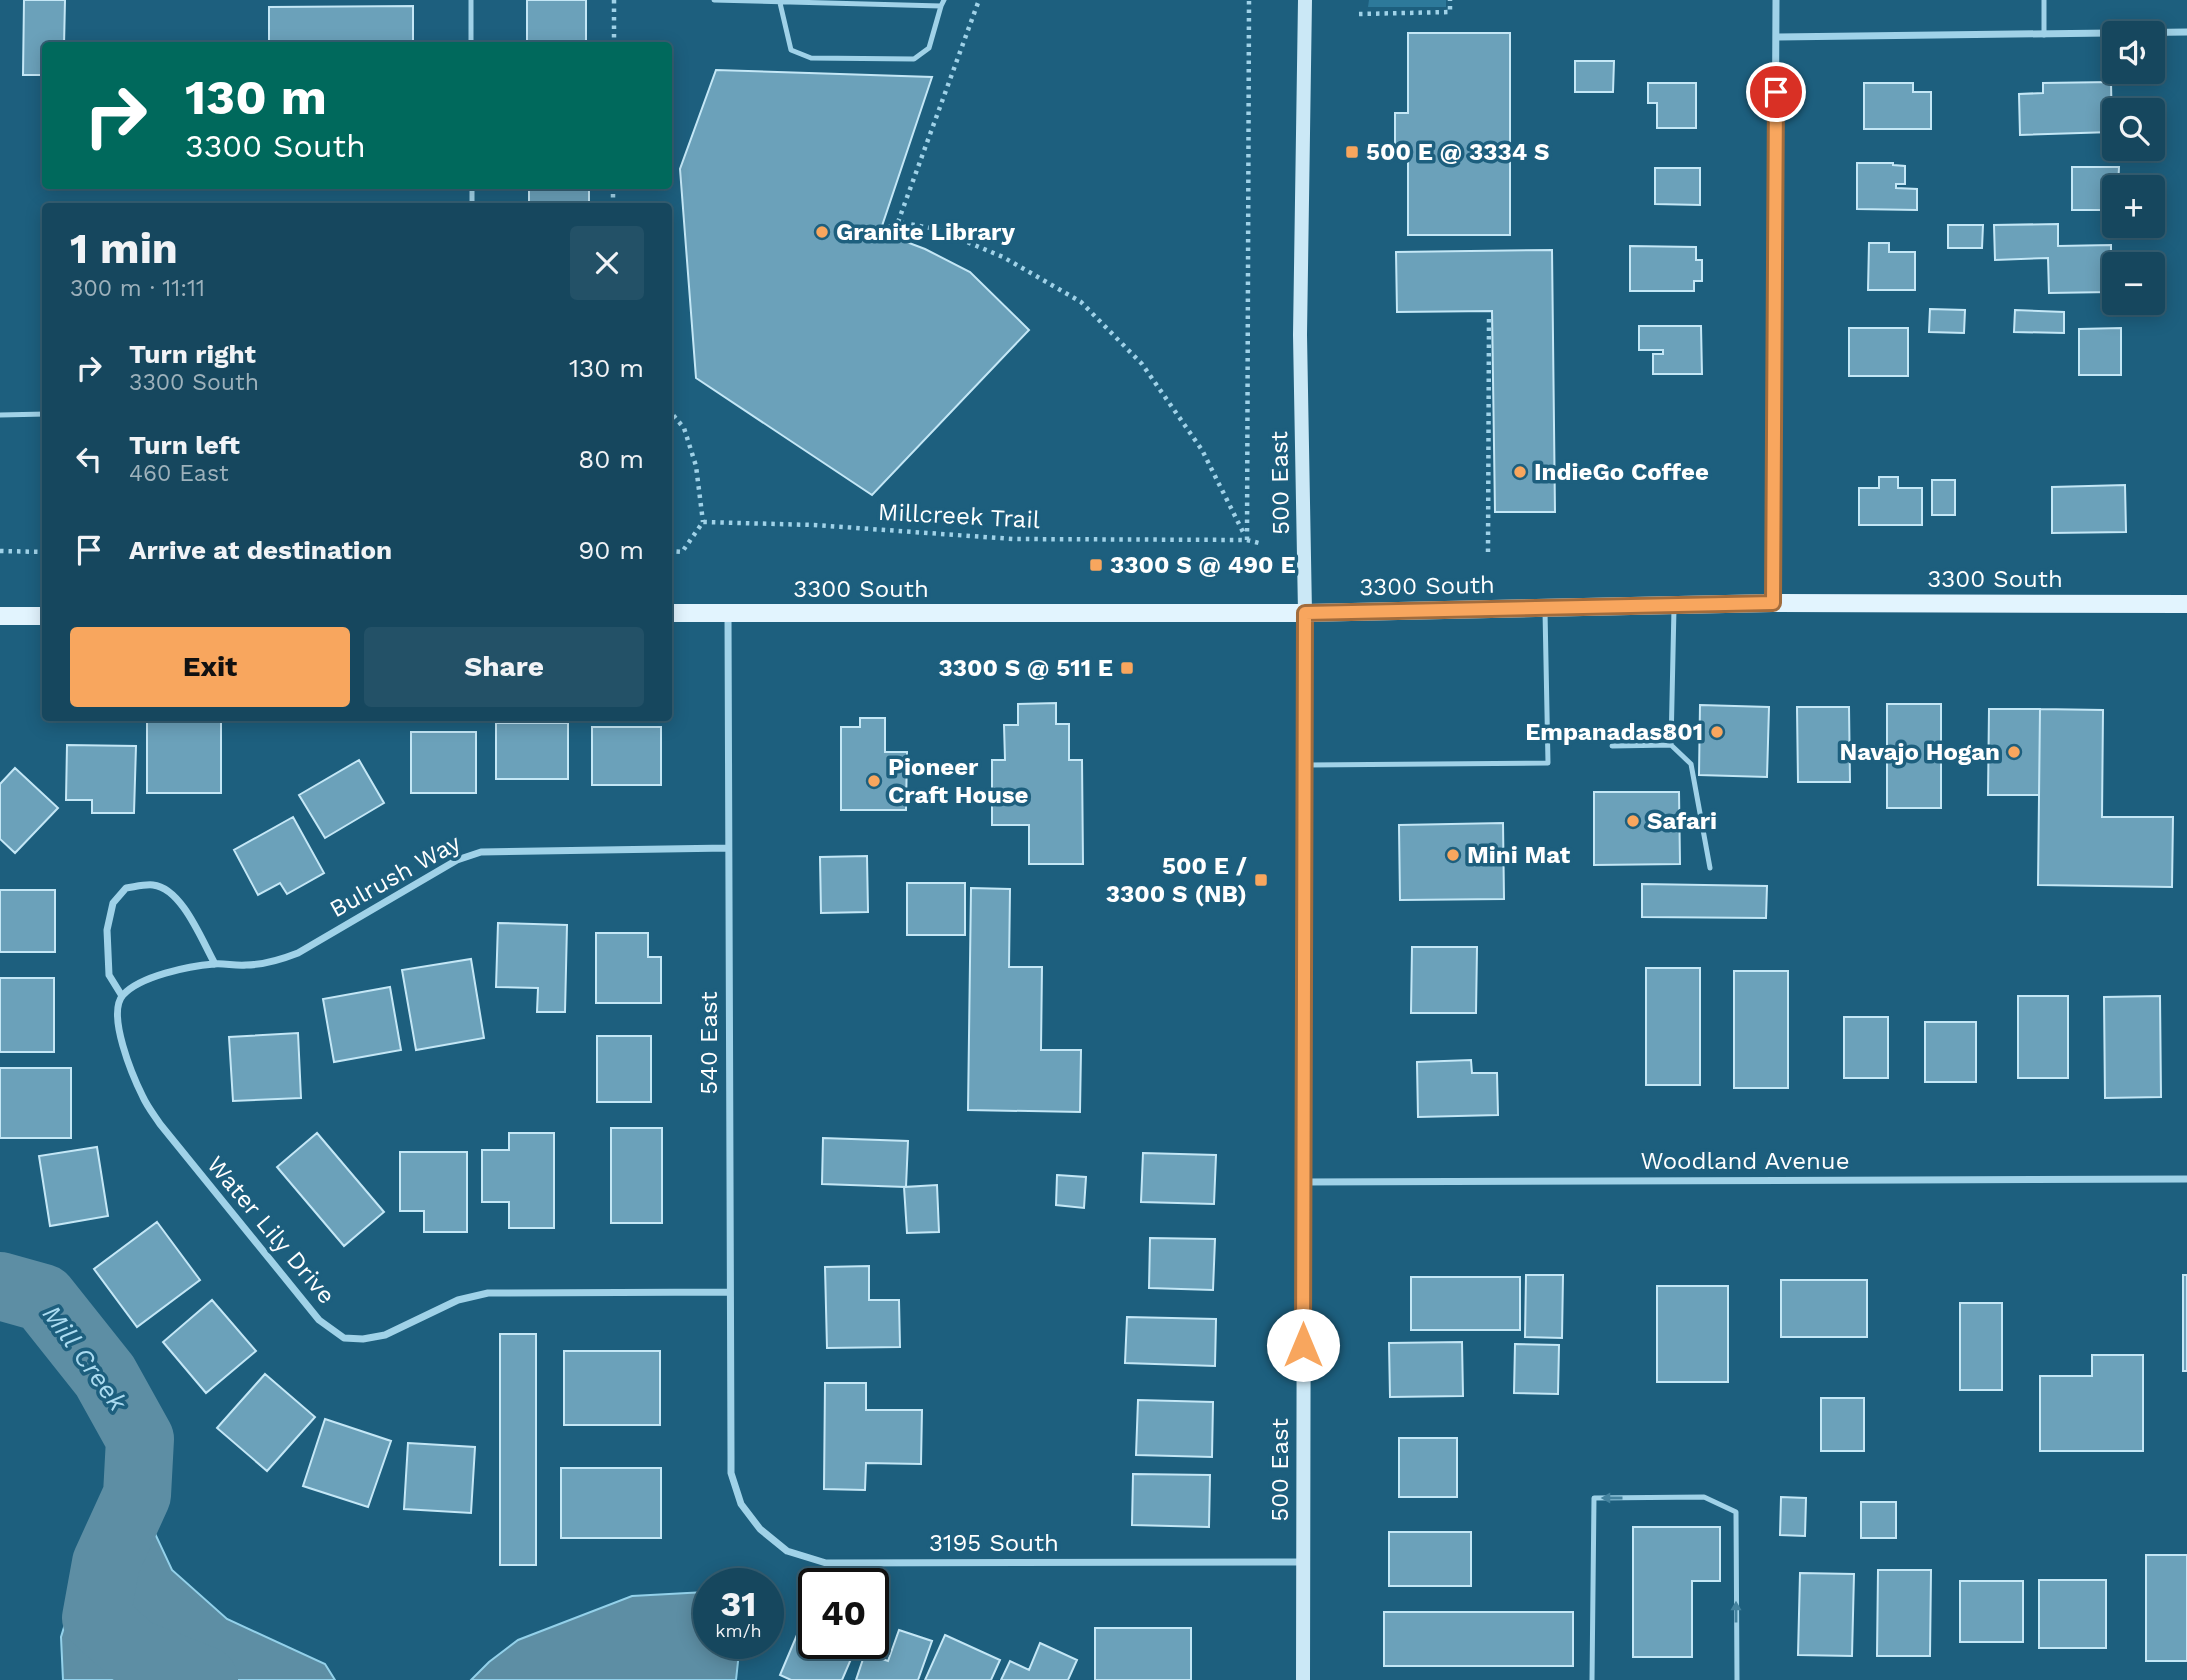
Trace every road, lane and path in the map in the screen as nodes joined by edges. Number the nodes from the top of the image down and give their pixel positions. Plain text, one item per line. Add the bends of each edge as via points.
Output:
1 (471, 0) edge
2 (614, 0) edge
3 (714, 0) edge
4 (979, 0) edge
5 (1249, 0) edge
6 (1305, 0) edge
7 (1450, 0) edge
8 (1776, 0) edge
9 (2044, 0) edge
10 (780, 3) junction
11 (942, 3) edge
12 (1359, 14) dead end
13 (2187, 32) edge
14 (2044, 35) junction
15 (1776, 37) junction
16 (471, 42) edge
17 (614, 42) edge
18 (898, 222) junction
19 (880, 232) dead end
20 (1489, 317) dead end
21 (42, 414) edge
22 (672, 414) edge
23 (0, 415) edge
24 (703, 522) junction
25 (1247, 540) junction
26 (1263, 544) dead end
27 (0, 551) edge
28 (42, 551) edge
29 (672, 551) edge
30 (1488, 552) dead end
31 (1773, 603) junction
32 (2187, 604) edge
33 (1674, 605) junction
34 (1545, 608) junction
35 (672, 613) edge
36 (1305, 613) junction
37 (728, 614) junction
38 (42, 616) edge
39 (0, 617) edge
40 (1671, 745) junction
41 (1612, 746) dead end
42 (1304, 765) junction
43 (728, 848) junction
44 (1710, 868) dead end
45 (215, 964) junction
46 (122, 996) junction
47 (2187, 1179) edge
48 (1303, 1182) junction
49 (730, 1292) junction
50 (731, 1473) joint
51 (1303, 1562) junction
52 (1303, 1680) edge
53 (1592, 1680) edge
54 (1737, 1680) edge

1 - 16 lane
2 - 17 path
3 - 10 lane
4 - 18 path
5 - 25 path
6 - 36 street, 500 East via 1300,335
7 - 12 path via 1450,12
8 - 15 street
9 - 14 lane
10 - 11 lane
10 - 11 lane via 790,50 811,58 914,59 929,48
13 - 14 street
14 - 15 street
15 - 31 street
18 - 19 path
18 - 25 path via 936,229 1003,257 1081,302 1142,364 1202,450
20 - 30 path
21 - 23 lane
22 - 24 path via 684,428 696,466
24 - 25 path, Millcreek Trail via 1013,539
24 - 29 path via 682,552
25 - 26 path, Millcreek Trail
27 - 28 path
31 - 32 main road, 3300 South
31 - 33 main road, 3300 South
33 - 34 main road, 3300 South
33 - 40 lane
34 - 36 main road, 3300 South
34 - 42 lane via 1548,763
35 - 37 main road, 3300 South
36 - 37 main road, 3300 South
36 - 42 street, 500 East
37 - 43 street, 540 East
38 - 39 main road
40 - 41 lane
40 - 44 lane via 1690,764
42 - 48 street, 500 East
43 - 45 street, Bulrush Way via 481,852 457,860 298,953 271,963
43 - 49 street, 540 East
45 - 46 street, Bulrush Way via 143,982
45 - 46 street via 188,913 169,890 153,885 126,888 113,903 107,930 109,975
46 - 49 street, Water Lily Drive via 118,1020 125,1053 160,1124 319,1320 344,1338 385,1335 458,1300 488,1293
47 - 48 street, Woodland Avenue
48 - 51 street, 500 East
49 - 50 street, 540 East
50 - 51 street, 3195 South via 741,1504 760,1529 787,1551 826,1563
51 - 52 street, 500 East
54 -> 53 lane via 1736,1512 1704,1497 1594,1498

